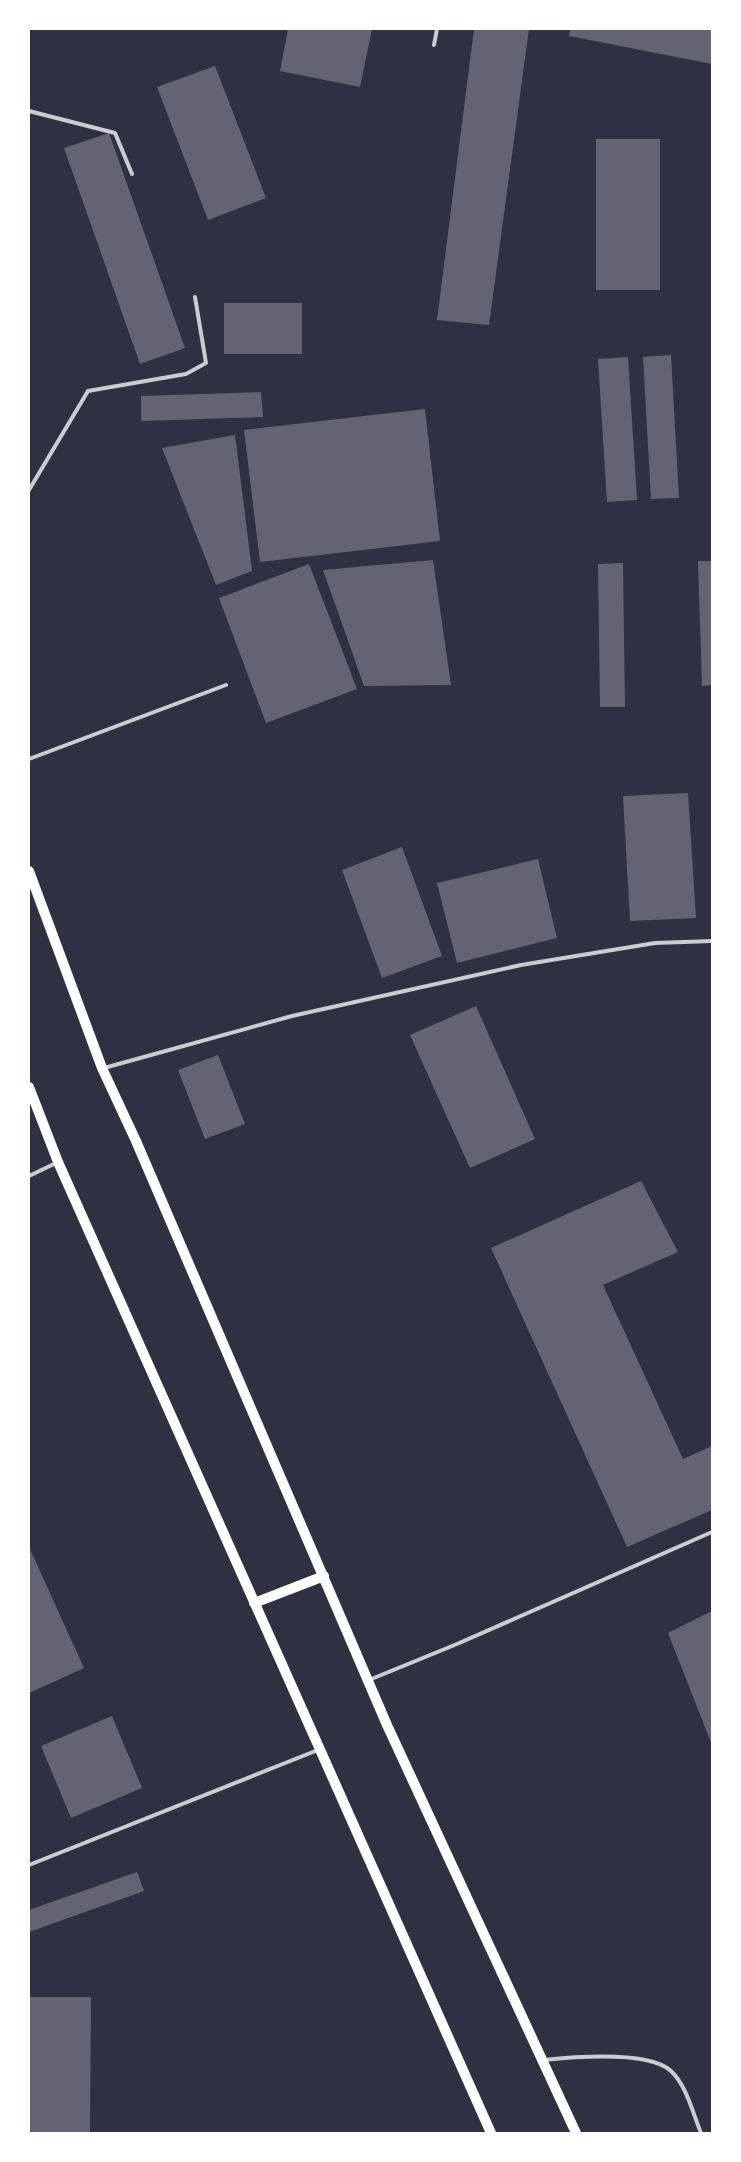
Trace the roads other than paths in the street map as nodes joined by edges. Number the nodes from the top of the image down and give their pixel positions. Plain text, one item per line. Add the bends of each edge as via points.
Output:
1 (437, 29) edge
2 (434, 45) dead end
3 (29, 111) edge
4 (132, 174) dead end
5 (195, 297) dead end
6 (29, 490) edge
7 (226, 685) dead end
8 (29, 759) edge
9 (29, 871) edge
10 (712, 940) edge
11 (102, 1068) junction
12 (29, 1087) edge
13 (58, 1162) junction
14 (29, 1176) edge
15 (712, 1532) edge
16 (324, 1576) junction
17 (254, 1604) junction
18 (367, 1680) junction
19 (320, 1749) junction
20 (29, 1865) edge
21 (543, 2060) junction
22 (491, 2133) edge
23 (576, 2133) edge
24 (701, 2133) edge

1 - 2 lane
3 - 4 lane via 115,133
5 - 6 lane via 206,363 186,374 88,390
7 - 8 lane
9 - 11 main road
10 - 11 lane via 655,943 521,965 292,1016
11 - 16 main road
12 - 13 main road
13 - 14 lane
13 - 17 main road
15 - 18 lane via 458,1644
16 - 17 main road
16 - 18 main road
17 - 19 main road
18 - 21 main road
19 - 20 lane
19 - 22 main road
21 - 23 main road
21 - 24 lane via 600,2055 657,2063 670,2070 680,2082

